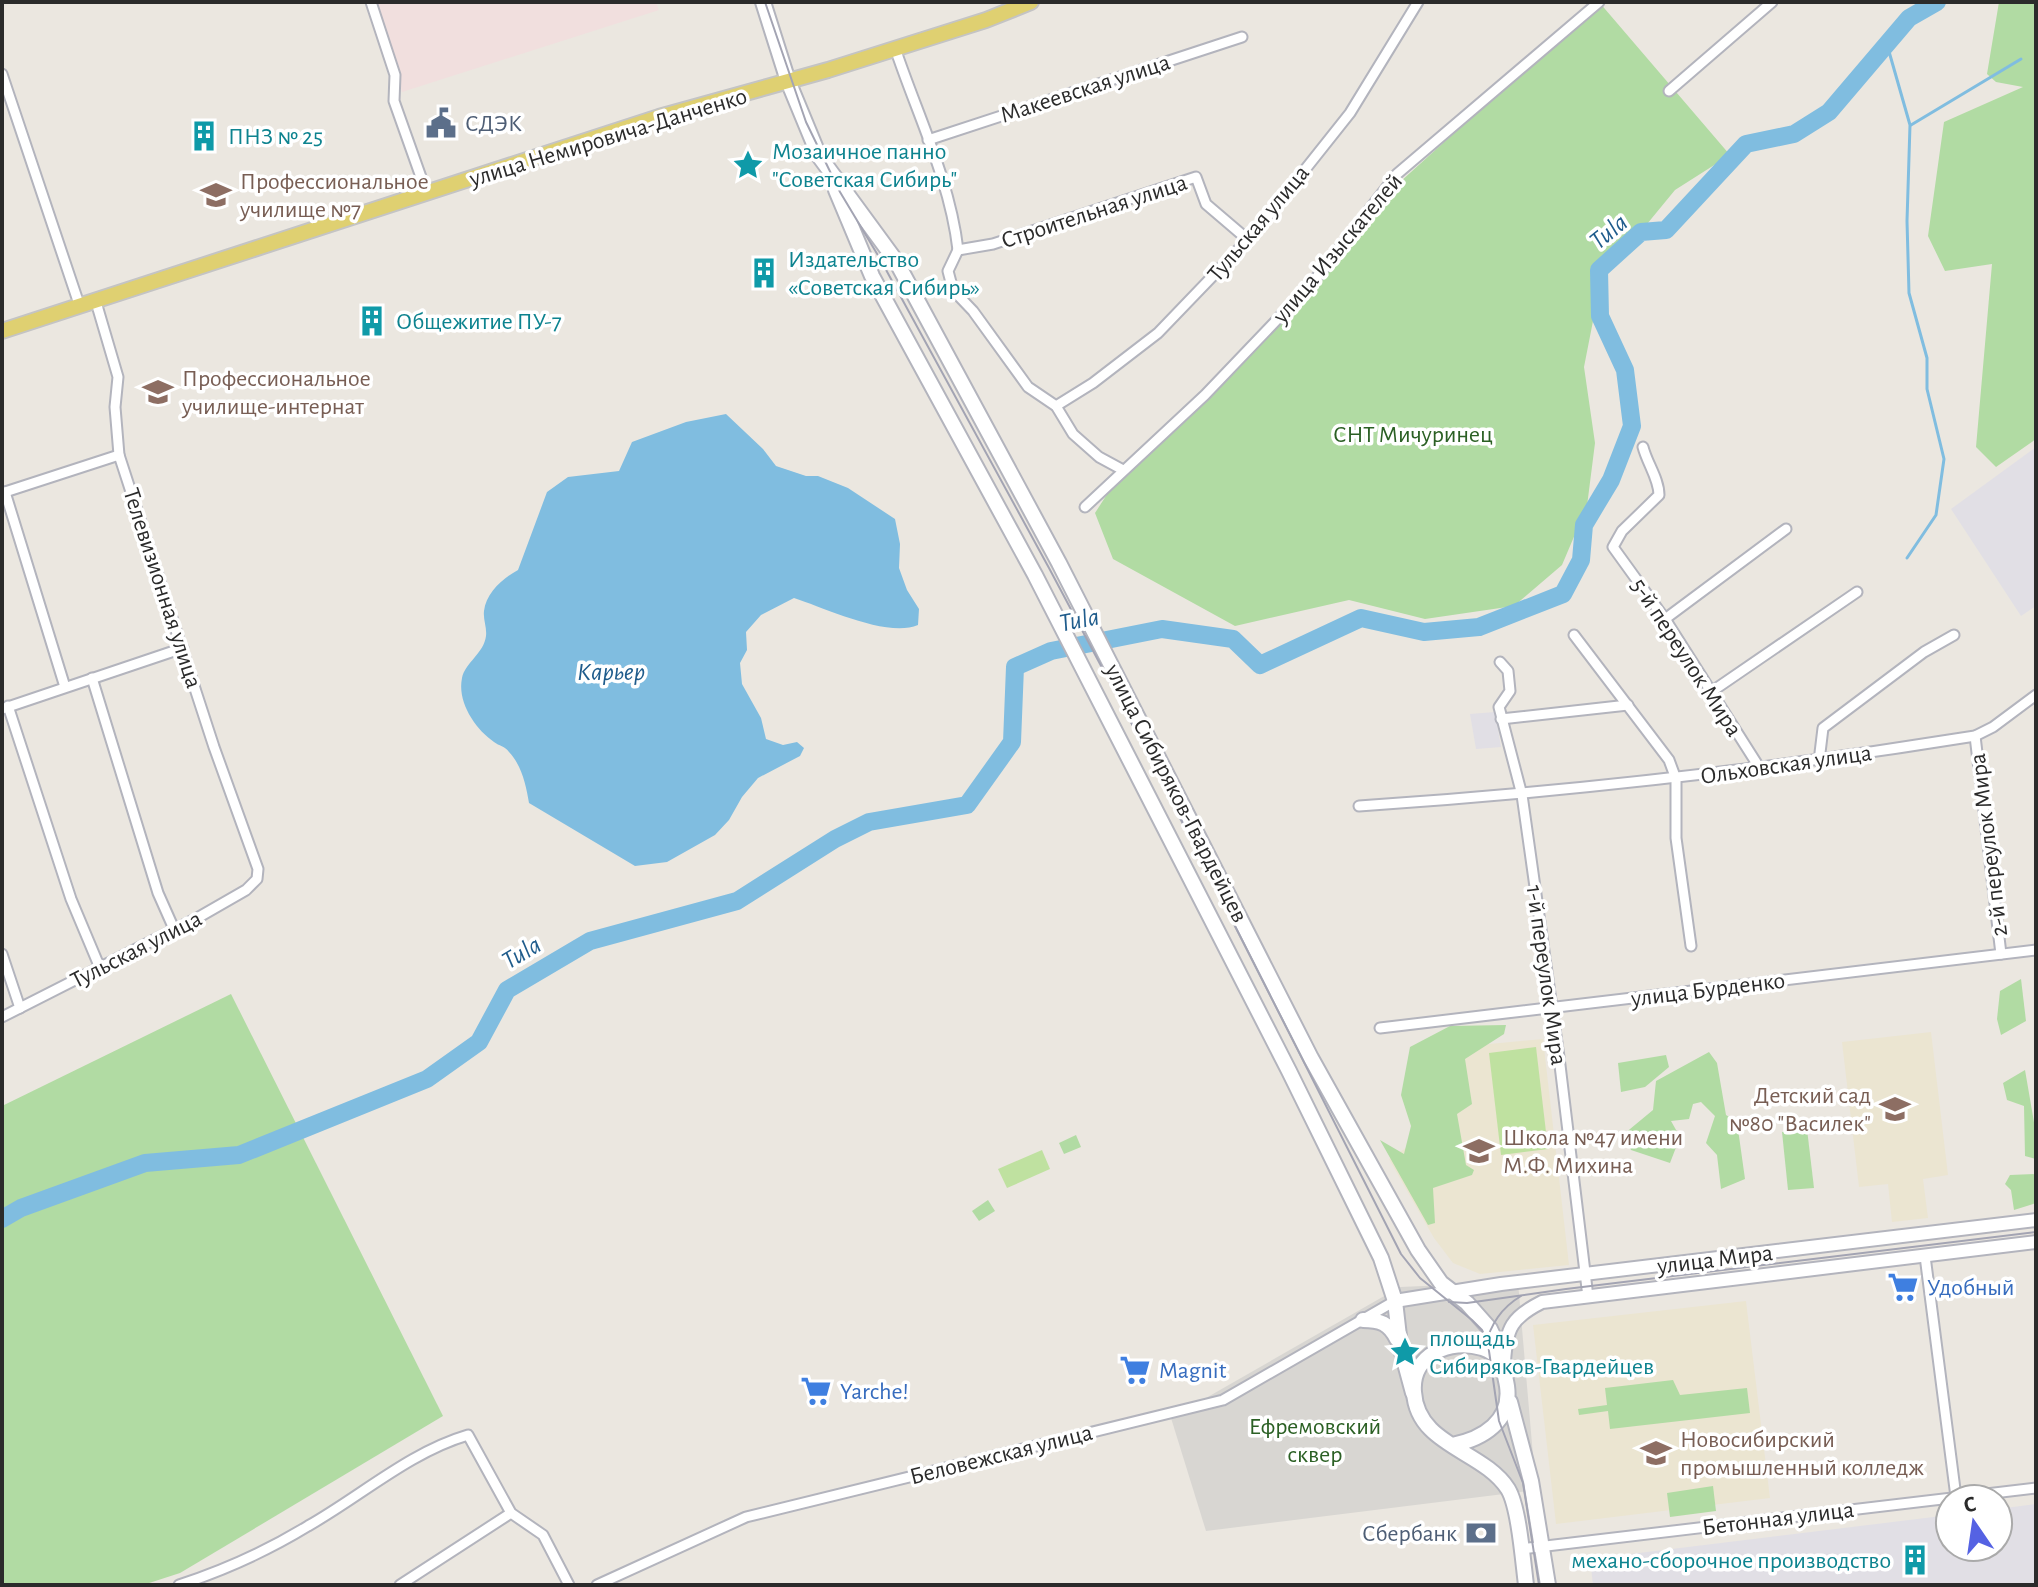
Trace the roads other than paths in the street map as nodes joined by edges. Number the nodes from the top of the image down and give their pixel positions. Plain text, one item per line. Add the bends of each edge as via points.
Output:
1 (371, 2) edge
2 (763, 2) edge
3 (1031, 2) edge
4 (1418, 2) edge
5 (1599, 2) edge
6 (1772, 2) edge
7 (1242, 37) dead end
8 (895, 48) junction
9 (2, 74) edge
10 (788, 81) junction
11 (1669, 91) dead end
12 (928, 140) junction
13 (827, 169) junction
14 (427, 194) junction
15 (1247, 239) junction
16 (958, 250) junction
17 (96, 302) junction
18 (80, 307) junction
19 (2, 331) edge
20 (1056, 406) junction
21 (1643, 447) dead end
22 (119, 455) junction
23 (1123, 470) junction
24 (4, 493) edge
25 (1085, 507) dead end
26 (1786, 529) dead end
27 (1857, 592) dead end
28 (1665, 619) junction
29 (1574, 635) dead end
30 (1954, 635) dead end
31 (183, 648) junction
32 (1500, 662) dead end
33 (92, 678) junction
34 (65, 687) junction
35 (1711, 692) junction
36 (2036, 695) edge
37 (1628, 705) junction
38 (5, 708) edge
39 (1501, 719) junction
40 (1975, 736) junction
41 (1819, 761) junction
42 (1759, 767) junction
43 (1676, 779) junction
44 (1522, 795) junction
45 (1359, 806) dead end
46 (258, 869) joint
47 (174, 929) junction
48 (1691, 946) dead end
49 (2036, 950) edge
50 (2, 954) edge
51 (2001, 954) junction
52 (100, 968) junction
53 (20, 1008) junction
54 (1552, 1008) junction
55 (2, 1017) edge
56 (1380, 1028) dead end
57 (2036, 1220) edge
58 (2036, 1242) edge
59 (1925, 1256) junction
60 (1585, 1274) junction
61 (1451, 1291) junction
62 (1588, 1297) junction
63 (1395, 1301) junction
64 (1363, 1320) junction
65 (1400, 1345) junction
66 (1504, 1369) junction
67 (1413, 1393) junction
68 (1508, 1396) junction
69 (1452, 1445) junction
70 (1954, 1483) edge
71 (2036, 1488) edge
72 (2014, 1490) edge
73 (1934, 1500) edge
74 (511, 1513) junction
75 (1543, 1546) junction
76 (1521, 1549) junction
77 (179, 1585) edge
78 (400, 1585) edge
79 (569, 1585) edge
80 (597, 1585) edge
81 (1526, 1585) edge
82 (1548, 1585) edge

1 - 14 street via 395,75 394,101
2 - 10 main road, улица Сибиряков-Гвардейцев
3 - 8 main road, улица Немировича-Данченко
4 - 15 street, Тульская улица via 1350,113
5 - 23 street, улица Изыскателей via 1397,174 1313,282 1205,395
6 - 11 street
7 - 12 street, Макеевская улица
8 - 10 main road, улица Немировича-Данченко
8 - 12 street
9 - 18 street
10 - 13 main road, улица Сибиряков-Гвардейцев
10 - 14 main road, улица Немировича-Данченко via 659,117
12 - 16 street
13 - 61 main road, улица Сибиряков-Гвардейцев via 896,261 1059,563 1311,1058 1424,1260
13 - 63 main road, улица Сибиряков-Гвардейцев via 872,276 1035,575 1335,1164 1381,1258
14 - 17 main road, улица Немировича-Данченко
15 - 16 street, Строительная улица via 1206,204 1196,177 993,244
15 - 20 street, Тульская улица via 1158,333
16 - 20 street via 948,271 953,290 1028,387
17 - 18 main road, улица Немировича-Данченко
17 - 22 street, Телевизионная улица via 118,377
18 - 19 main road, улица Немировича-Данченко
20 - 23 street via 1073,434
21 - 28 street, 5-й переулок Мира via 1659,495 1613,547
22 - 24 street
22 - 31 street, Телевизионная улица
23 - 25 street, улица Изыскателей
24 - 34 street
26 - 28 street
27 - 35 street
28 - 35 street, 5-й переулок Мира
29 - 37 street
30 - 41 street via 1823,728
31 - 33 street
31 - 46 street, Телевизионная улица
32 - 39 street, 1-й переулок Мира via 1508,671 1510,691 1499,707
33 - 34 street
33 - 47 street via 158,893
34 - 38 street
35 - 42 street, 5-й переулок Мира
36 - 40 street, Ольховская улица
37 - 39 street
37 - 43 street via 1669,760
38 - 52 street
39 - 44 street, 1-й переулок Мира
40 - 41 street, Ольховская улица
40 - 51 street, 2-й переулок Мира
41 - 42 street, Ольховская улица
42 - 43 street, Ольховская улица
43 - 44 street, Ольховская улица
43 - 48 street via 1676,838
44 - 45 street, Ольховская улица
44 - 54 street, 1-й переулок Мира
46 - 47 street, Тульская улица via 257,879 246,890
47 - 52 street, Тульская улица
49 - 51 street, улица Бурденко
50 - 53 street
51 - 54 street, улица Бурденко
52 - 53 street, Тульская улица
53 - 55 street, Тульская улица
54 - 56 street, улица Бурденко
54 - 60 street, 1-й переулок Мира
57 - 60 street, улица Мира
58 - 59 street, улица Мира
59 - 62 street, улица Мира
59 - 70 street
60 - 61 street, улица Мира
60 - 62 street, 1-й переулок Мира
61 - 63 street, улица Мира
61 - 66 main road, улица Сибиряков-Гвардейцев via 1494,1335
62 - 66 street via 1542,1302 1512,1322
63 - 64 street, Беловежская улица
63 - 65 main road, улица Сибиряков-Гвардейцев
64 - 65 main road via 1381,1320
64 - 80 street, Беловежская улица via 1223,1400 746,1517
65 - 67 main road, улица Сибиряков-Гвардейцев
66 - 67 main road via 1490,1351 1467,1343 1448,1345 1428,1356 1415,1375
66 - 68 main road
67 - 69 main road via 1428,1428
68 - 69 main road via 1494,1427
68 - 75 main road
69 - 76 main road via 1508,1489
71 - 72 street, Бетонная улица
73 - 75 street, Бетонная улица
74 - 77 street via 468,1435 440,1443 251,1558
74 - 78 street
74 - 79 street via 543,1535
75 - 76 street, Бетонная улица
75 - 82 main road
76 - 81 main road

